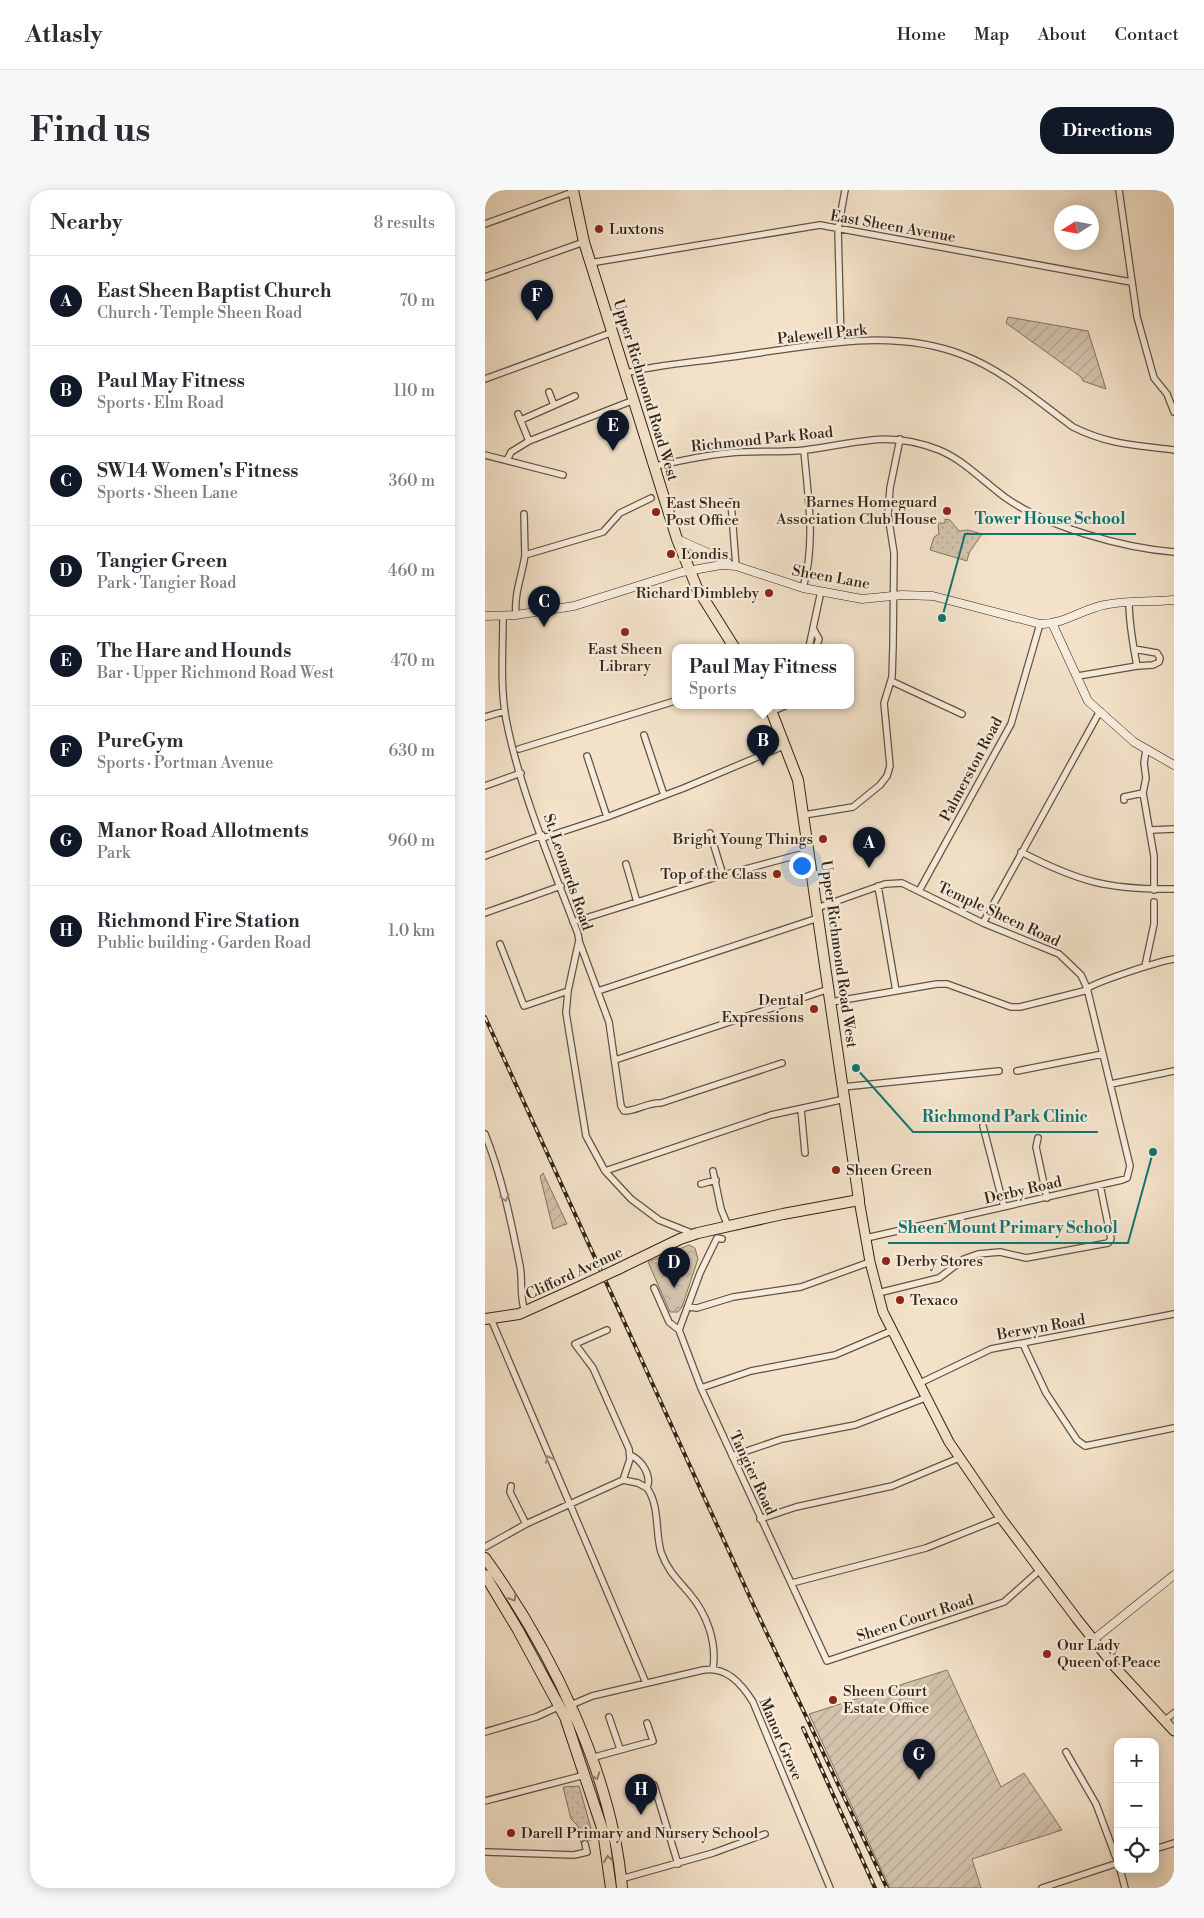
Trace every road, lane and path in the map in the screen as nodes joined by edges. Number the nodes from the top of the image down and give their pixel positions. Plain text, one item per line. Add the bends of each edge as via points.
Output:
1 (845, 190) edge
2 (1119, 190) edge
3 (573, 191) edge
4 (485, 224) edge
5 (838, 229) junction
6 (584, 242) junction
7 (590, 263) junction
8 (485, 277) edge
9 (1131, 282) junction
10 (613, 332) junction
11 (841, 342) junction
12 (627, 373) junction
13 (485, 379) edge
14 (549, 392) dead end
15 (575, 396) dead end
16 (635, 400) junction
17 (554, 405) junction
18 (1174, 410) edge
19 (518, 414) dead end
20 (521, 420) junction
21 (900, 439) junction
22 (529, 441) junction
23 (1174, 450) edge
24 (804, 451) junction
25 (485, 455) edge
26 (507, 460) junction
27 (655, 466) junction
28 (563, 475) dead end
29 (651, 498) dead end
30 (731, 502) dead end
31 (524, 514) dead end
32 (677, 539) junction
33 (1174, 552) edge
34 (525, 555) junction
35 (733, 566) junction
36 (689, 570) junction
37 (803, 588) junction
38 (821, 591) junction
39 (892, 596) junction
40 (1174, 600) edge
41 (1129, 602) junction
42 (516, 615) junction
43 (485, 616) edge
44 (503, 616) junction
45 (1052, 623) junction
46 (1040, 624) junction
47 (813, 628) junction
48 (731, 644) edge
49 (810, 644) edge
50 (817, 644) edge
51 (1134, 650) junction
52 (1137, 666) junction
53 (1078, 676) junction
54 (891, 681) junction
55 (672, 702) edge
56 (771, 709) edge
57 (505, 711) junction
58 (1100, 711) junction
59 (962, 714) dead end
60 (485, 717) edge
61 (644, 734) dead end
62 (786, 745) junction
63 (519, 749) dead end
64 (1146, 750) junction
65 (587, 756) dead end
66 (1174, 765) edge
67 (521, 773) junction
68 (485, 786) edge
69 (1143, 794) junction
70 (664, 795) junction
71 (1124, 800) dead end
72 (804, 815) junction
73 (607, 817) junction
74 (1174, 829) edge
75 (1151, 830) junction
76 (710, 833) dead end
77 (542, 836) junction
78 (809, 852) junction
79 (1021, 852) junction
80 (485, 856) edge
81 (626, 864) dead end
82 (723, 875) junction
83 (561, 886) junction
84 (879, 886) junction
85 (1174, 889) edge
86 (1154, 890) junction
87 (919, 891) junction
88 (637, 902) junction
89 (1154, 902) dead end
90 (485, 913) edge
91 (818, 913) junction
92 (573, 922) junction
93 (983, 923) junction
94 (579, 940) junction
95 (501, 944) dead end
96 (1174, 959) edge
97 (1145, 966) junction
98 (1087, 988) junction
99 (829, 989) junction
100 (568, 991) junction
101 (598, 991) junction
102 (896, 991) junction
103 (831, 1002) junction
104 (1103, 1054) junction
105 (615, 1060) junction
106 (782, 1063) dead end
107 (999, 1071) dead end
108 (1017, 1071) dead end
109 (1174, 1071) edge
110 (1111, 1084) junction
111 (843, 1087) junction
112 (845, 1099) junction
113 (801, 1109) junction
114 (983, 1126) dead end
115 (485, 1134) edge
116 (1038, 1138) dead end
117 (805, 1153) dead end
118 (713, 1171) dead end
119 (605, 1172) junction
120 (1127, 1178) joint
121 (716, 1180) junction
122 (701, 1184) dead end
123 (1100, 1185) junction
124 (1047, 1198) junction
125 (859, 1200) junction
126 (1004, 1207) junction
127 (728, 1226) junction
128 (707, 1232) junction
129 (694, 1234) junction
130 (866, 1238) junction
131 (722, 1239) dead end
132 (673, 1244) junction
133 (870, 1262) junction
134 (654, 1288) dead end
135 (877, 1293) junction
136 (689, 1307) junction
137 (525, 1311) junction
138 (1174, 1314) edge
139 (488, 1319) edge
140 (607, 1330) dead end
141 (679, 1330) junction
142 (891, 1331) junction
143 (1023, 1344) junction
144 (918, 1384) junction
145 (701, 1388) junction
146 (925, 1398) junction
147 (1174, 1428) edge
148 (630, 1455) junction
149 (732, 1456) junction
150 (959, 1458) junction
151 (623, 1480) junction
152 (511, 1486) dead end
153 (647, 1488) junction
154 (568, 1504) junction
155 (760, 1518) junction
156 (1001, 1518) junction
157 (526, 1524) junction
158 (485, 1546) edge
159 (485, 1558) edge
160 (1040, 1570) junction
161 (1174, 1574) edge
162 (485, 1575) edge
163 (792, 1583) junction
164 (810, 1625) joint
165 (1093, 1640) junction
166 (713, 1669) junction
167 (646, 1683) junction
168 (571, 1705) junction
169 (560, 1706) junction
170 (1174, 1713) edge
171 (609, 1717) dead end
172 (1164, 1721) junction
173 (647, 1723) dead end
174 (1174, 1731) edge
175 (485, 1732) edge
176 (620, 1749) junction
177 (1066, 1752) dead end
178 (591, 1758) junction
179 (585, 1775) junction
180 (654, 1785) dead end
181 (485, 1801) edge
182 (611, 1821) junction
183 (603, 1831) junction
184 (765, 1834) dead end
185 (1174, 1843) edge
186 (585, 1844) dead end
187 (1159, 1849) edge
188 (485, 1852) edge
189 (1114, 1852) edge
190 (678, 1864) junction
191 (1114, 1864) edge
192 (1121, 1873) edge
193 (621, 1884) edge
194 (611, 1888) edge
195 (830, 1888) edge
196 (1042, 1888) edge
197 (1125, 1888) edge

1 - 5 street
2 - 9 street
3 - 4 street
3 - 6 highway, Upper Richmond Road West
5 - 7 street, East Sheen Avenue via 820,225
5 - 9 street, East Sheen Avenue
5 - 11 street
6 - 7 highway, Upper Richmond Road West
6 - 8 street
7 - 10 highway, Upper Richmond Road West
9 - 18 street via 1154,378 1167,394
10 - 12 highway, Upper Richmond Road West
10 - 13 street
11 - 12 street, Palewell Park
11 - 23 street, Palewell Park via 885,341 943,348 965,355 1088,434 1104,441
12 - 16 highway, Upper Richmond Road West
14 - 17 street
15 - 17 street
16 - 22 street
16 - 27 highway, Upper Richmond Road West
17 - 20 street
19 - 20 street
20 - 22 street
21 - 24 street, Richmond Park Road via 865,440
21 - 33 street, Richmond Park Road via 941,451 1036,516 1089,534
21 - 39 street via 888,515 894,553
22 - 26 street via 515,448
24 - 27 street, Richmond Park Road via 731,452
24 - 37 street via 812,532 811,554
25 - 26 street
26 - 28 street
27 - 32 highway, Upper Richmond Road West
29 - 34 street via 620,513 603,532
30 - 35 street
31 - 34 street
32 - 35 main road
32 - 36 highway, Upper Richmond Road West
34 - 42 street via 517,588
35 - 36 main road, Sheen Lane
35 - 37 main road, Sheen Lane
36 - 42 main road, Sheen Lane via 574,606
36 - 48 highway, Upper Richmond Road West via 708,609
37 - 38 main road, Sheen Lane
38 - 39 main road, Sheen Lane via 862,599
38 - 47 street
39 - 46 main road, Sheen Lane via 933,596
39 - 54 street
40 - 41 main road, Sheen Lane
41 - 45 main road, Sheen Lane via 1093,607
41 - 51 street
42 - 44 main road, Sheen Lane
43 - 44 main road, Sheen Lane
44 - 57 street, St. Leonards Road
45 - 46 main road, Sheen Lane
45 - 53 main road
46 - 87 street, Palmerston Road via 1011,724
47 - 49 street
47 - 50 street via 819,639
51 - 52 street
51 - 52 street via 1157,653 1160,658 1153,665
52 - 53 street
53 - 58 main road via 1083,692
54 - 59 street
54 - 72 street via 884,703 890,766 887,776 853,807
55 - 63 street
56 - 62 highway, Upper Richmond Road West
57 - 60 street
57 - 67 street, St. Leonards Road
58 - 64 main road
58 - 79 street
61 - 70 street
62 - 70 street
62 - 72 highway, Upper Richmond Road West via 798,780
64 - 66 main road
64 - 69 street
65 - 73 street
67 - 68 street
67 - 77 street, St. Leonards Road
69 - 71 street via 1125,797
69 - 75 street
70 - 73 street
72 - 78 highway, Upper Richmond Road West
73 - 77 street
74 - 75 street
75 - 86 street
76 - 82 street
77 - 80 street
77 - 83 street, St. Leonards Road
78 - 82 street
78 - 91 highway, Upper Richmond Road West
79 - 86 street via 1086,882
79 - 93 street
81 - 88 street
82 - 88 street
83 - 90 street
83 - 92 street, St. Leonards Road
84 - 87 street, Temple Sheen Road via 895,882
84 - 91 street, Temple Sheen Road
84 - 102 street
85 - 86 street
87 - 93 street, Temple Sheen Road
88 - 92 street
89 - 97 street via 1154,924
91 - 99 highway, Upper Richmond Road West
91 - 101 street, Temple Sheen Road
92 - 94 street, St. Leonards Road
93 - 98 street, Temple Sheen Road via 1059,954 1081,974
94 - 100 street, St. Leonards Road
94 - 101 street
95 - 100 street via 524,1006
96 - 97 street
97 - 98 street
98 - 102 street via 1011,1007 947,984
98 - 104 street, Temple Sheen Road
99 - 103 highway, Upper Richmond Road West
99 - 105 street
100 - 119 street, St. Leonards Road via 567,1032 581,1116 586,1136
101 - 105 street via 609,1022
102 - 103 street
103 - 111 highway, Upper Richmond Road West
104 - 108 street
104 - 110 street, Temple Sheen Road
105 - 106 street via 624,1111 661,1104
107 - 111 street
109 - 110 street
110 - 120 street, Temple Sheen Road via 1130,1166
111 - 112 highway, Upper Richmond Road West
112 - 113 street
112 - 125 highway, Upper Richmond Road West
113 - 117 street
113 - 119 street via 771,1114
114 - 126 street
115 -> 137 street via 515,1239
116 - 124 street via 1036,1147
118 - 121 street
119 - 129 street, St. Leonards Road via 631,1200 659,1220
120 - 123 street, Derby Road
121 - 122 street
121 - 127 street
123 - 124 street, Derby Road
123 - 135 street via 1111,1239 1108,1243 1026,1258 1000,1252 978,1254 964,1259 939,1278
124 - 126 street, Derby Road
125 - 127 highway, Clifford Avenue
125 - 130 main road, Upper Richmond Road West
126 - 130 street, Derby Road
127 - 128 highway, Clifford Avenue
128 - 129 highway, Clifford Avenue
128 - 132 highway, Clifford Avenue
129 - 132 highway, Clifford Avenue
130 - 133 main road, Upper Richmond Road West
131 - 136 street via 717,1238 706,1259
132 - 137 highway, Clifford Avenue, bridge
133 - 135 main road, Upper Richmond Road West
133 - 136 street via 801,1287
134 - 141 street, Tangier Road via 669,1322
135 - 142 main road, Upper Richmond Road West
136 - 141 street
137 - 139 highway, Clifford Avenue
138 - 143 street, Berwyn Road
154 -> 139 street
140 - 148 street via 575,1344 593,1368
141 - 145 street, Tangier Road
142 - 144 main road, Upper Richmond Road West
142 - 145 street via 835,1356 751,1370
143 - 144 street, Berwyn Road via 991,1348
143 - 147 street via 1047,1392 1077,1440 1085,1446
144 - 146 main road, Upper Richmond Road West
145 - 149 street, Tangier Road
146 - 149 street via 855,1425 782,1439
146 - 150 main road, Upper Richmond Road West
148 - 151 street
148 - 153 street via 643,1465 649,1483
149 - 155 street, Tangier Road
150 - 155 street via 892,1486
150 - 156 main road, Upper Richmond Road West
151 - 153 street
151 - 154 street
152 - 157 street via 510,1492
153 - 166 street via 654,1502 659,1546 667,1566 702,1611 710,1631 715,1653
154 - 157 street
154 - 167 street
155 - 163 street, Tangier Road
156 - 160 main road, Upper Richmond Road West
156 - 163 street via 926,1548
157 - 158 street
159 -> 168 highway via 511,1594
160 - 164 street, Sheen Court Road via 1004,1602 827,1661
160 - 165 main road, Upper Richmond Road West
161 - 165 main road
162 - 169 highway
163 - 164 street, Tangier Road
165 - 172 main road, Upper Richmond Road West
166 - 167 street
166 - 195 street, Manor Grove via 733,1678 753,1702
167 - 168 street via 581,1699
168 - 178 highway
169 - 175 street via 537,1717
169 - 179 highway
170 - 172 street
171 - 176 street
172 - 174 main road, Upper Richmond Road West
173 - 176 street via 653,1741
176 - 178 street
177 - 189 street via 1096,1804
178 -> 182 highway
179 - 181 street
179 - 183 highway
180 - 190 street
182 - 183 highway via 604,1824
182 - 193 highway
194 -> 183 highway
184 - 190 street
185 - 187 street
186 - 188 street via 587,1852 575,1855
190 - 193 street
191 - 196 street
192 - 197 street

